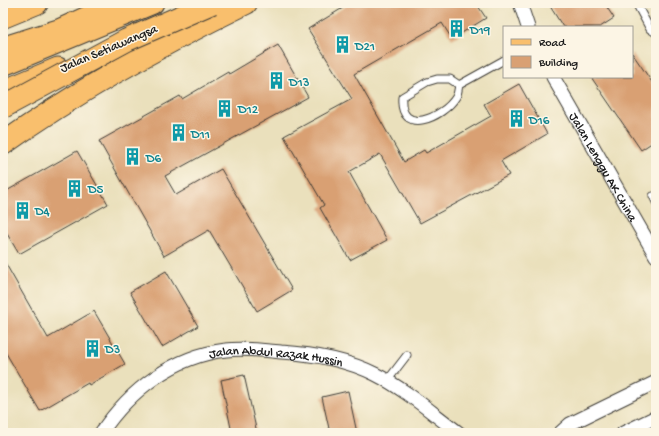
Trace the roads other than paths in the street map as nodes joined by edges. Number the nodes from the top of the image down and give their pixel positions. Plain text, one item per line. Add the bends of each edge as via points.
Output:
1 (37, 3) edge
2 (119, 3) edge
3 (153, 3) edge
4 (213, 3) edge
5 (246, 3) edge
6 (520, 3) edge
7 (636, 3) edge
8 (3, 17) edge
9 (528, 26) edge
10 (656, 33) edge
11 (3, 48) edge
12 (503, 61) edge
13 (3, 65) edge
14 (554, 78) edge
15 (459, 85) junction
16 (3, 91) edge
17 (3, 107) edge
18 (3, 144) edge
19 (656, 256) edge
20 (407, 355) dead end
21 (387, 381) junction
22 (656, 382) edge
23 (656, 417) edge
24 (101, 433) edge
25 (459, 433) edge
26 (560, 433) edge
27 (623, 433) edge

1 - 8 highway
2 - 11 highway via 60,30
3 - 13 main road, Jalan Setiawangsa
4 - 16 main road, Jalan Setiawangsa
4 - 17 highway, bridge via 127,40
5 - 18 highway via 108,75
6 - 9 street
7 - 10 lane via 650,29
12 - 15 lane
14 - 19 street, Jalan Lenggu AK China
15 - 15 lane via 457,96 451,104 424,121 415,122 409,118 402,106 402,97 427,82 450,79
20 - 21 lane
21 - 24 street, Jalan Abdul Razak Hussin via 360,367 325,357 296,352 244,349 221,351 193,358 153,378 115,412
21 - 25 street, Jalan Abdul Razak Hussin
22 - 26 street via 570,424
23 - 27 street

